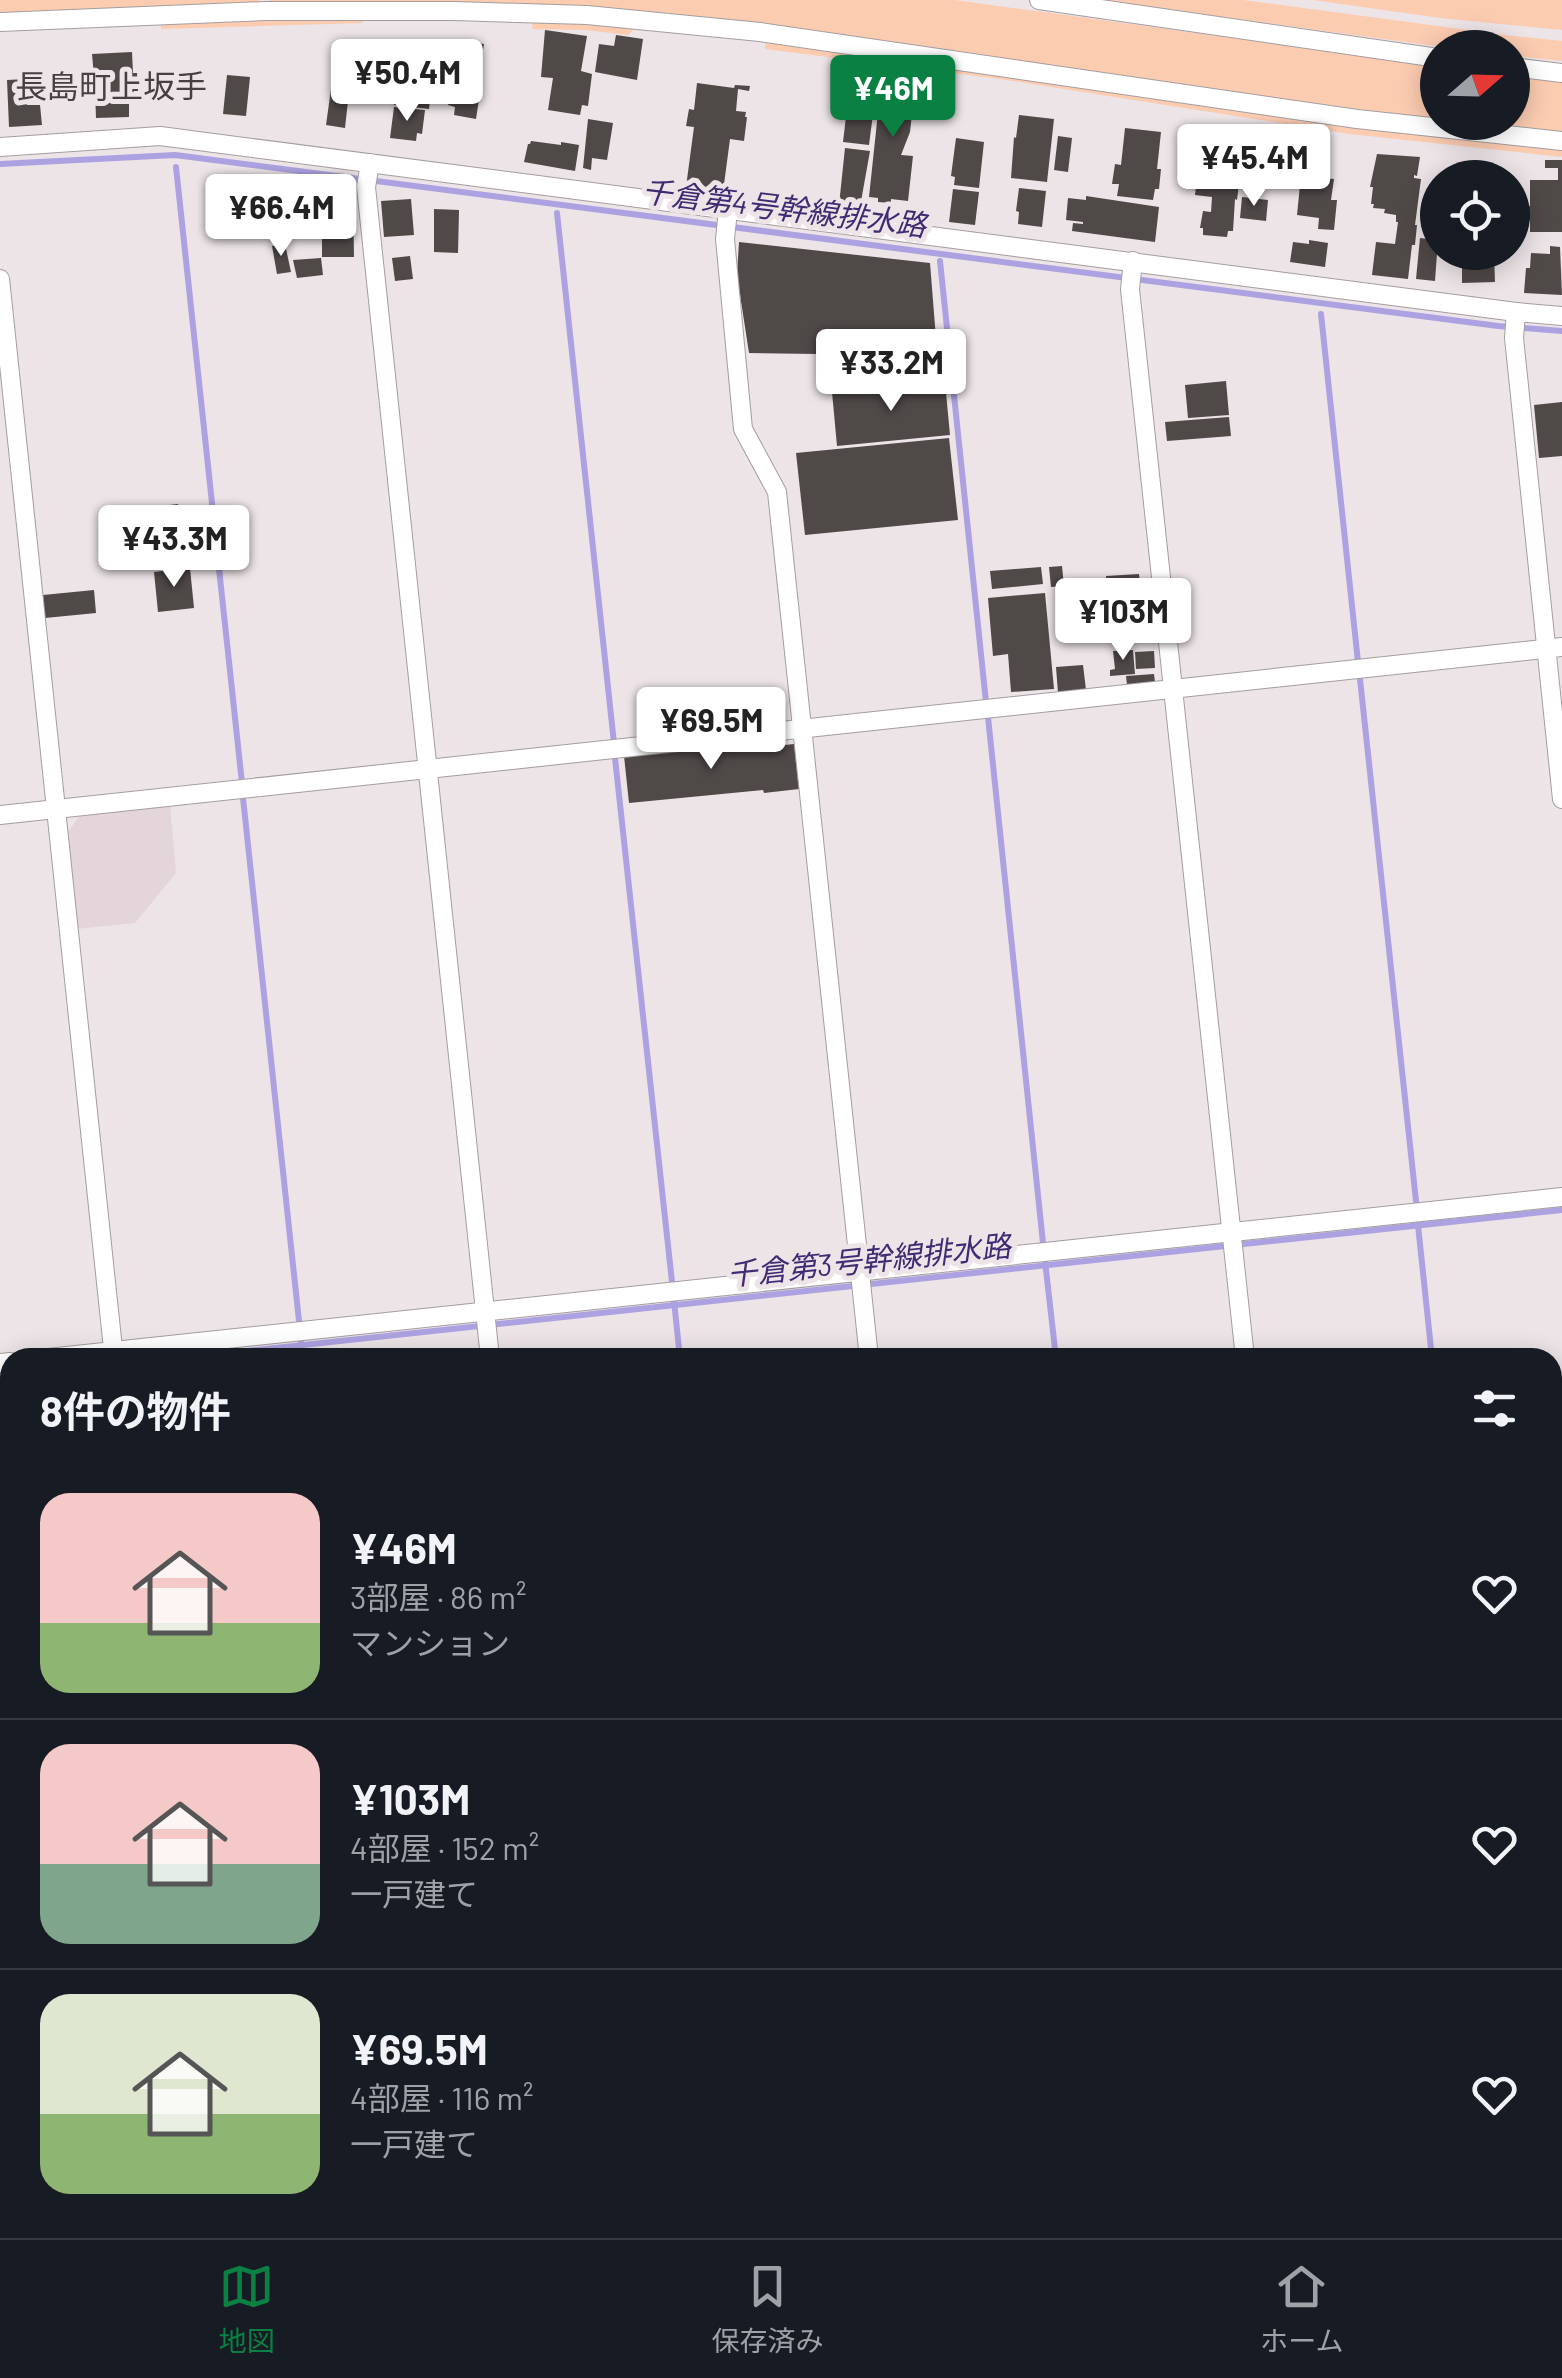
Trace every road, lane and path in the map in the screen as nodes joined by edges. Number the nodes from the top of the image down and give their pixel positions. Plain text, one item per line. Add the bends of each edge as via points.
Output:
1 (1039, 0) edge
2 (0, 22) edge
3 (1420, 55) edge
4 (1530, 69) edge
5 (1562, 73) edge
6 (1562, 141) edge
7 (0, 147) edge
8 (368, 173) junction
9 (727, 219) junction
10 (1132, 265) junction
11 (0, 279) edge
12 (1516, 315) junction
13 (1562, 316) edge
14 (1554, 648) edge
15 (1173, 689) junction
16 (801, 730) junction
17 (428, 770) junction
18 (1562, 799) edge
19 (57, 809) junction
20 (0, 815) edge
21 (1562, 1197) edge
22 (1233, 1241) junction
23 (861, 1281) junction
24 (486, 1320) junction
25 (113, 1348) edge
26 (188, 1348) edge
27 (489, 1348) edge
28 (867, 1348) edge
29 (1244, 1348) edge

1 - 3 street
2 - 6 street via 265,10 587,15 760,32
4 - 5 street
7 - 8 street via 160,136
8 - 9 street
8 - 17 street
9 - 10 street
9 - 16 street via 743,429 777,492
10 - 12 street
10 - 15 street
11 - 19 street
12 - 13 street
12 - 14 street
14 - 15 street
14 - 18 street
15 - 16 street
15 - 22 street
16 - 17 street
16 - 23 street
17 - 19 street
17 - 24 street
19 - 20 street
19 - 25 street
21 - 22 street
22 - 23 street
22 - 29 street
23 - 24 street
23 - 28 street
24 - 26 street
24 - 27 street

